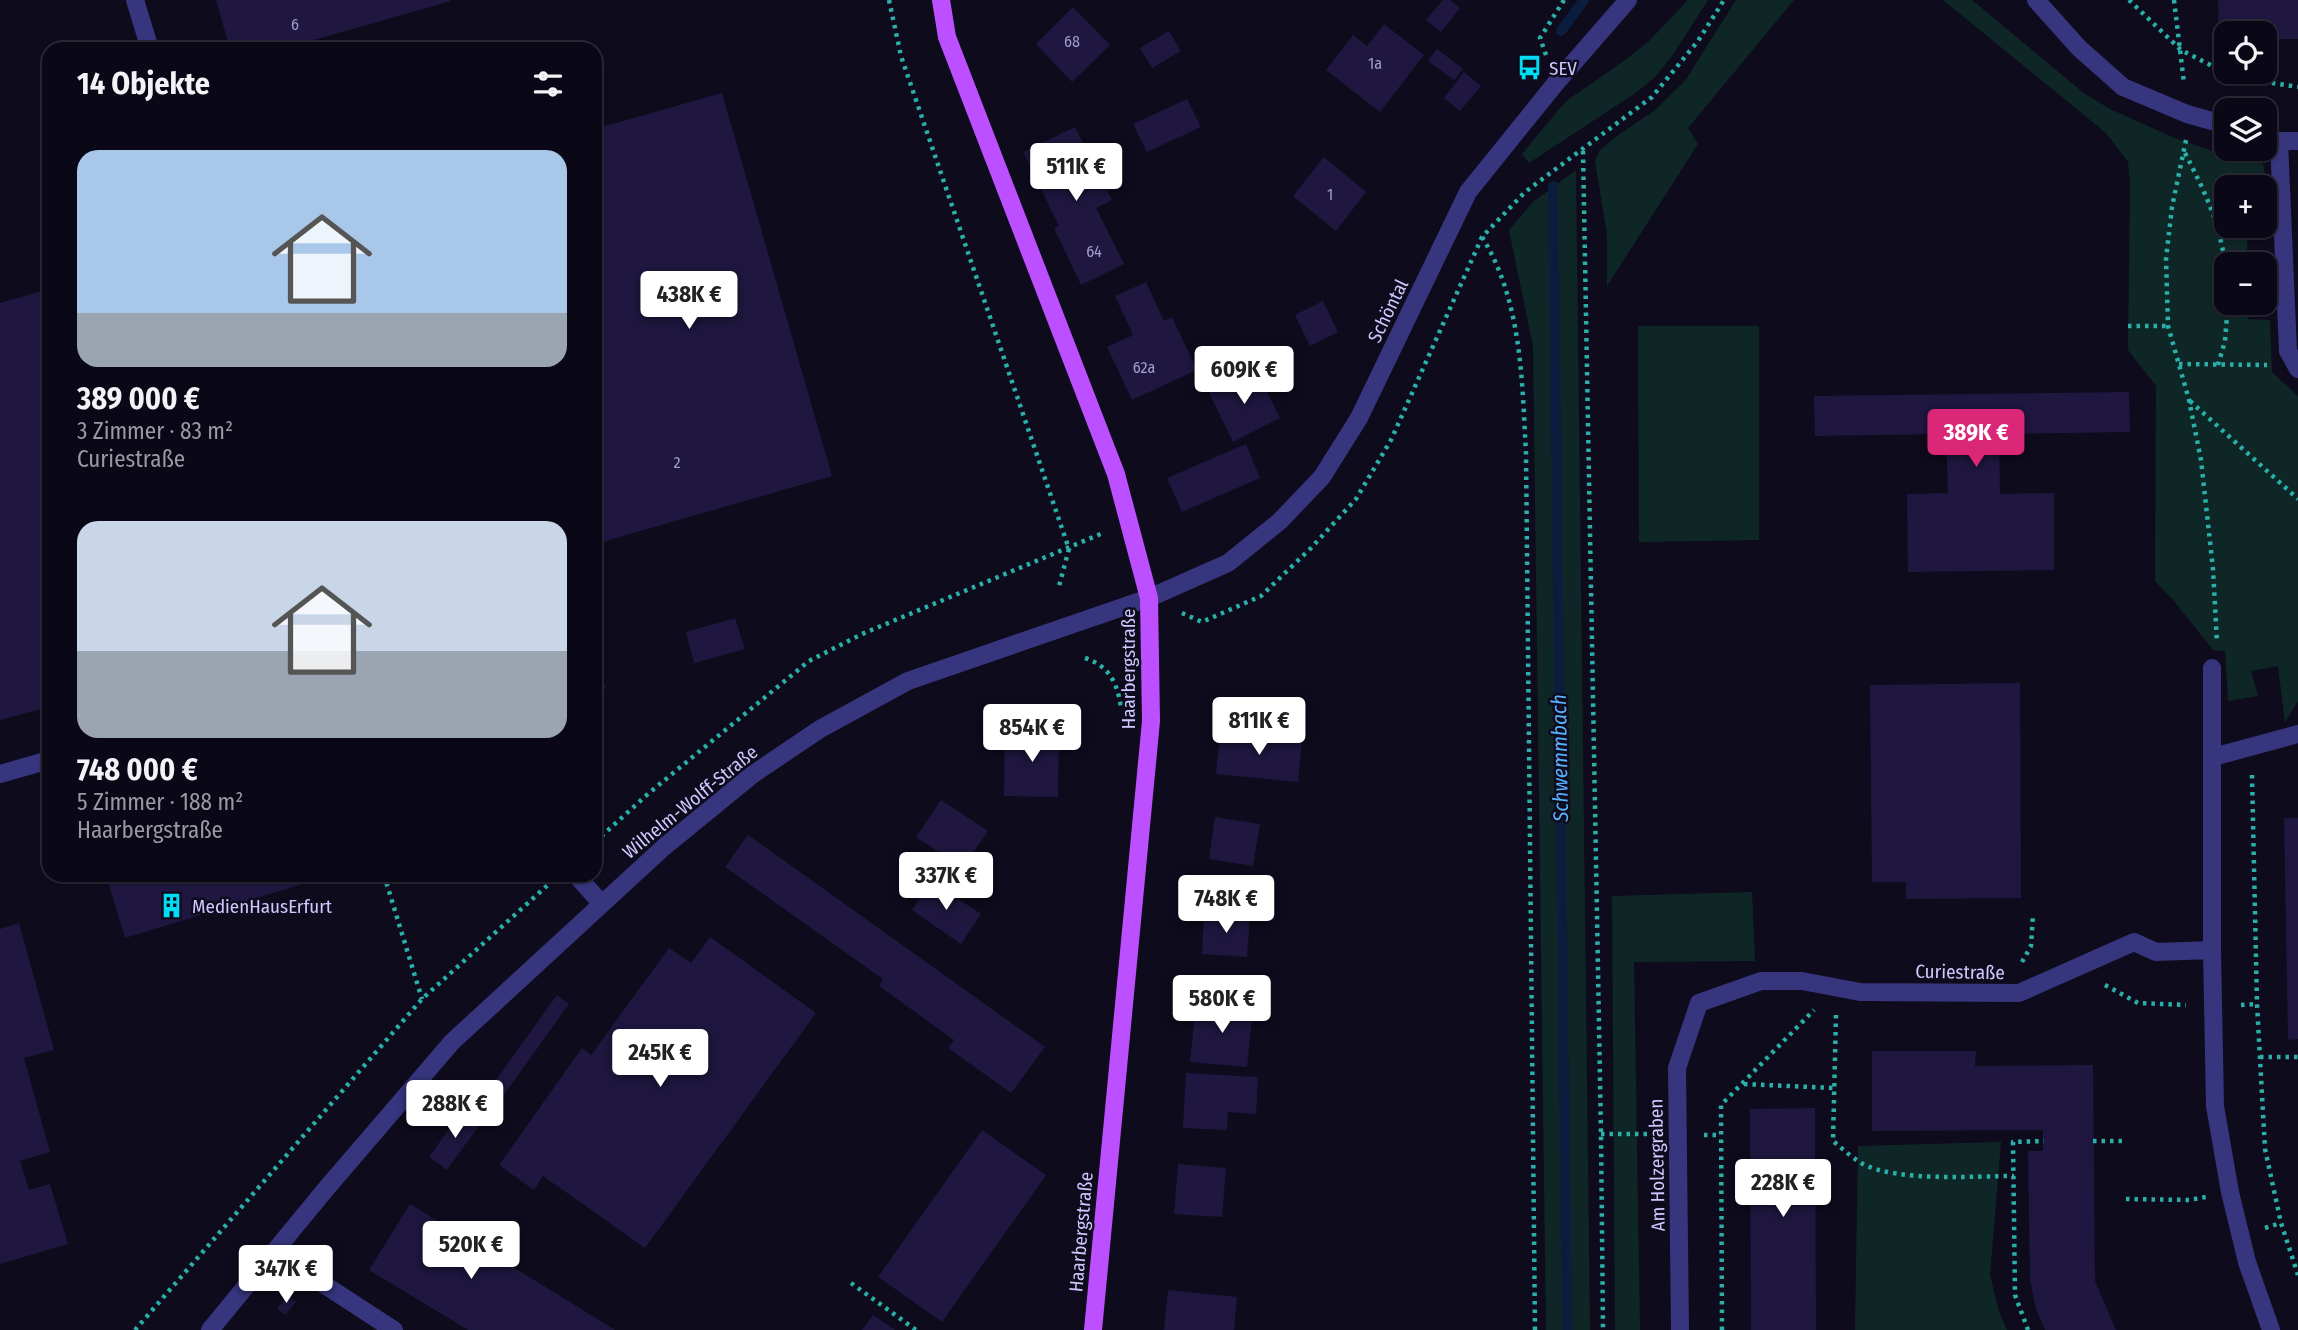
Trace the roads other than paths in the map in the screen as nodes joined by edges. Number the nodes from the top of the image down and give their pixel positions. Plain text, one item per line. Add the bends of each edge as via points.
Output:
1 (135, 0) edge
2 (941, 0) edge
3 (1628, 0) edge
4 (2045, 4) edge
5 (148, 42) edge
6 (2214, 122) edge
7 (2281, 139) edge
8 (2297, 367) edge
9 (1149, 598) junction
10 (2212, 668) road end
11 (2298, 734) edge
12 (2213, 757) junction
13 (42, 762) edge
14 (0, 774) edge
15 (582, 882) edge
16 (601, 904) junction
17 (2212, 950) junction
18 (1699, 1003) joint
19 (274, 1252) junction
20 (210, 1330) edge
21 (394, 1330) edge
22 (1093, 1330) edge
23 (1680, 1330) edge
24 (2271, 1330) edge

1 - 5 street
2 - 9 main road, Haarbergstraße via 947,37 1116,474
3 - 9 street, Schöntal via 1468,192 1359,418 1322,477 1280,521 1228,563
4 - 6 street via 2079,48 2123,87
7 - 8 street via 2288,351
9 - 16 street, Wilhelm-Wolff-Straße via 908,681 820,729 752,775
9 - 22 main road, Haarbergstraße via 1151,721
10 - 12 street
11 - 12 street
12 - 17 street
13 - 14 street
15 - 16 street
16 - 19 street, Wilhelm-Wolff-Straße via 452,1042
17 - 18 street, Curiestraße via 2157,952 2134,942 2019,993 1860,992 1802,981 1760,981
17 - 24 street via 2215,1106 2247,1262
18 - 23 street, Am Holzergraben via 1677,1068
19 - 20 street, Wilhelm-Wolff-Straße
19 - 21 street

